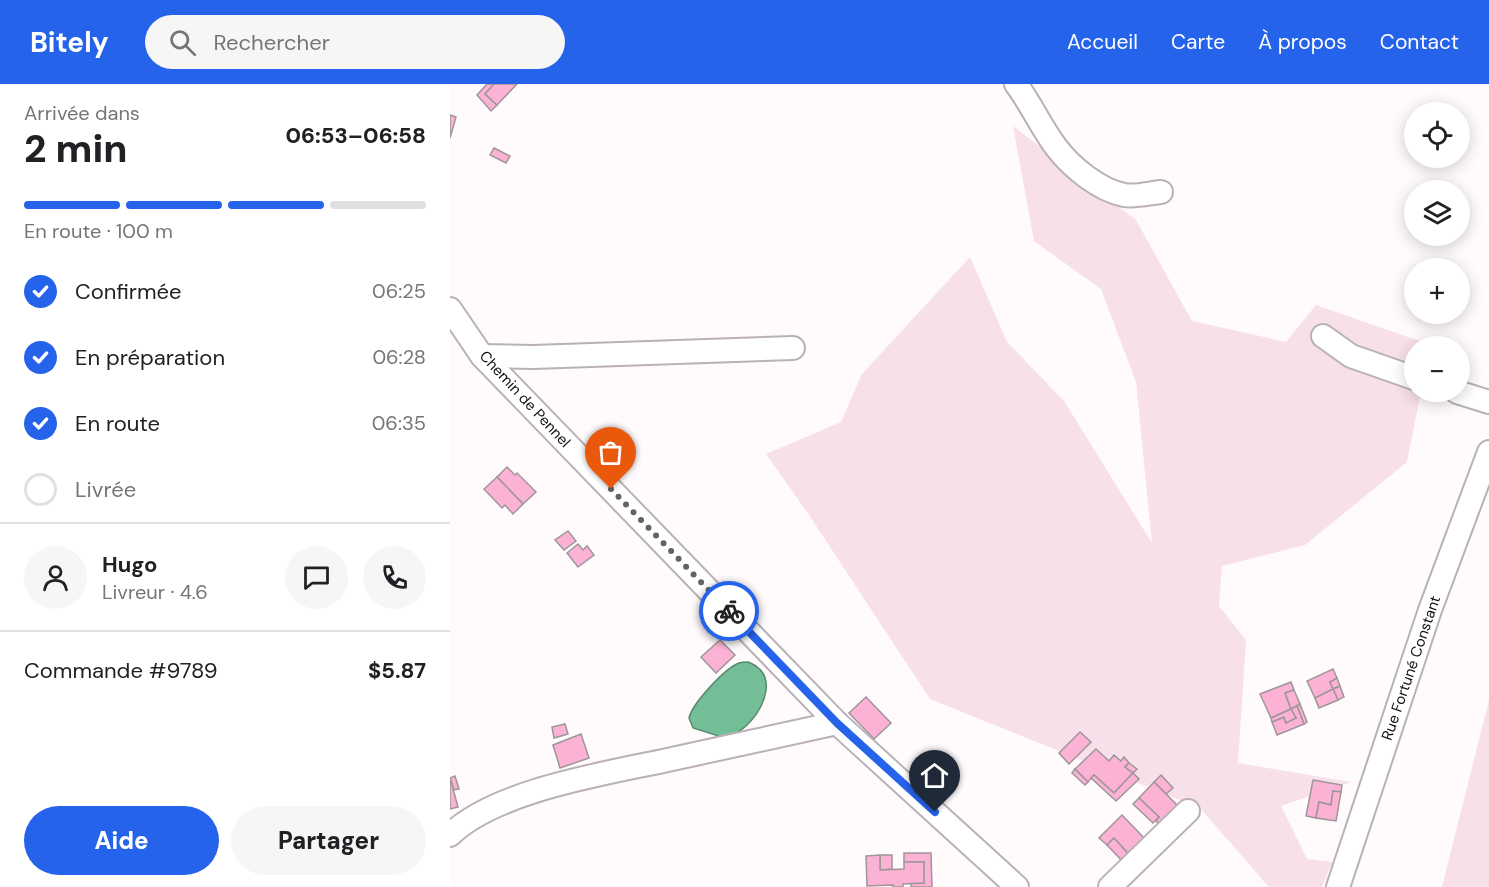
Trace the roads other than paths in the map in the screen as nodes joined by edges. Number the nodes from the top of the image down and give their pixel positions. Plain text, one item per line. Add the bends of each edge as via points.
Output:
1 (1016, 84) edge
2 (1161, 192) dead end
3 (450, 309) edge
4 (1323, 336) dead end
5 (793, 348) dead end
6 (482, 356) junction
7 (1404, 375) edge
8 (1470, 396) edge
9 (1489, 402) edge
10 (1489, 452) edge
11 (837, 723) junction
12 (1188, 812) dead end
13 (450, 835) edge
14 (1017, 887) edge
15 (1110, 887) edge
16 (1338, 887) edge

1 - 2 street via 1056,147 1076,168 1101,186 1125,195
3 - 6 street, Chemin de Pennel
4 - 7 street via 1351,356
5 - 6 street
6 - 11 street, Chemin de Pennel
8 - 9 street
10 - 16 street, Rue Fortuné Constant via 1430,610
11 - 13 street via 560,785 502,802 467,819
11 - 14 street, Chemin de Pennel
12 - 15 street

